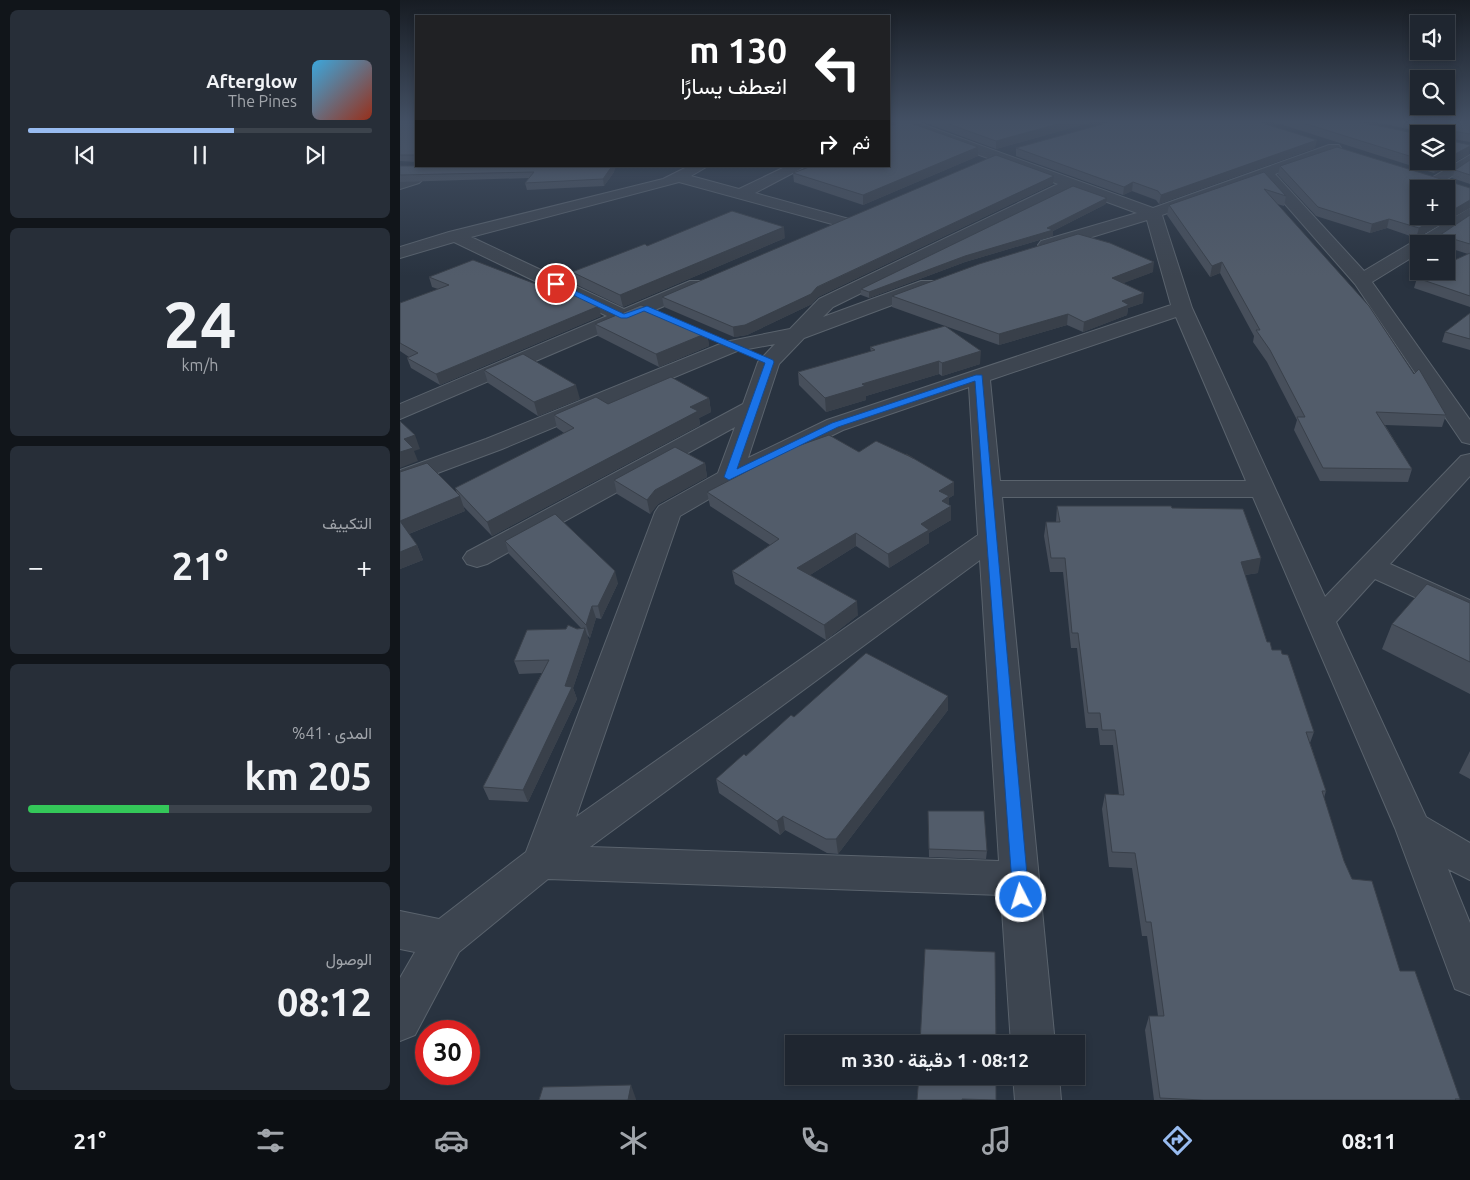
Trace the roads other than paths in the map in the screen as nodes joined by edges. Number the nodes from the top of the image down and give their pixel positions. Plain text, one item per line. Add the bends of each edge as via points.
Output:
1 (422, 173) edge
2 (688, 173) edge
3 (784, 173) edge
4 (1044, 173) edge
5 (1266, 173) joint
6 (1439, 173) edge
7 (640, 175) dead end
8 (680, 178) junction
9 (1436, 180) edge
10 (1071, 183) junction
11 (400, 184) edge
12 (631, 192) junction
13 (741, 194) junction
14 (1153, 213) junction
15 (1470, 213) edge
16 (861, 214) edge
17 (843, 222) junction
18 (816, 234) edge
19 (1435, 235) edge
20 (455, 236) junction
21 (1030, 250) edge
22 (1410, 250) edge
23 (400, 253) edge
24 (716, 277) edge
25 (945, 278) edge
26 (1362, 280) junction
27 (644, 308) junction
28 (1182, 308) junction
29 (624, 317) junction
30 (670, 319) edge
31 (705, 334) edge
32 (796, 334) junction
33 (732, 346) junction
34 (770, 362) junction
35 (979, 377) junction
36 (754, 408) junction
37 (400, 412) edge
38 (1470, 437) edge
39 (1470, 461) edge
40 (729, 477) junction
41 (400, 479) edge
42 (987, 489) junction
43 (1262, 489) junction
44 (991, 539) junction
45 (477, 558) dead end
46 (1371, 566) junction
47 (1470, 612) edge
48 (1320, 620) junction
49 (1413, 828) junction
50 (541, 862) junction
51 (1470, 863) edge
52 (1020, 879) junction
53 (400, 930) edge
54 (445, 939) junction
55 (1470, 976) edge
56 (400, 1020) edge
57 (1032, 1035) edge
58 (1037, 1085) edge
59 (1038, 1100) edge

1 - 11 street
2 - 8 street
3 - 13 street
4 - 10 street
5 - 14 street
5 - 26 street
6 - 9 street via 1432,179
7 - 12 street
8 - 12 street
8 - 13 street
10 - 14 street
10 - 32 street via 826,303
12 - 20 street
13 - 17 street
14 - 21 street
14 - 28 street
15 - 19 street
16 - 17 street
17 - 18 street
20 - 23 street
20 - 29 street
22 - 26 street
24 - 27 street
25 - 32 street
26 - 38 street
27 - 29 street
27 - 30 street
28 - 35 street
28 - 43 street
29 - 37 street
31 - 33 street
32 - 33 street
32 - 34 street
33 - 34 street
33 - 41 street
34 - 36 street
35 - 40 street via 835,425
35 - 42 street
36 - 40 street
36 - 45 street
39 - 46 street
40 - 50 street via 668,512
42 - 43 street
42 - 44 street
43 - 48 street
44 - 50 street
44 - 52 street
46 - 47 street
46 - 48 street
48 - 49 street
49 - 51 street
49 - 55 street
50 - 52 street
50 - 54 street
52 - 57 street
53 - 54 street
54 - 56 street
58 - 59 street

